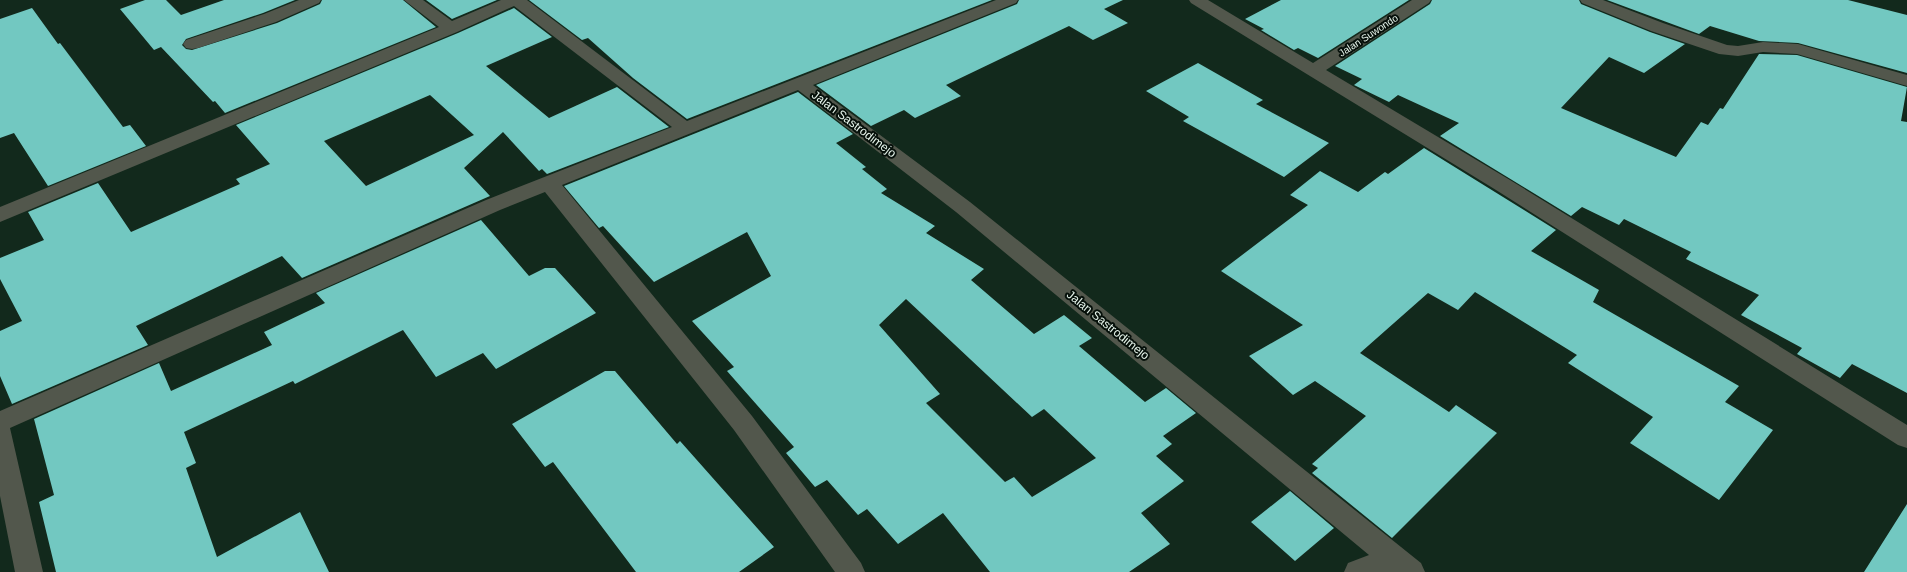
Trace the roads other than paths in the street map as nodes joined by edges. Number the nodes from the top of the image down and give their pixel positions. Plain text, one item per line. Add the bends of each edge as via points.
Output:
1 (313, 0) edge
2 (412, 0) edge
3 (516, 0) edge
4 (1010, 0) edge
5 (1197, 0) edge
6 (1423, 0) edge
7 (1588, 0) edge
8 (451, 28) junction
9 (192, 44) dead end
10 (1314, 70) junction
11 (1907, 81) edge
12 (801, 84) junction
13 (686, 129) junction
14 (549, 183) junction
15 (0, 215) edge
16 (0, 422) edge
17 (0, 433) edge
18 (1907, 438) edge
19 (1402, 565) edge
20 (29, 572) edge
21 (851, 572) edge
22 (1358, 572) edge

1 - 9 street via 270,18
2 - 8 street
3 - 8 street
3 - 13 street
4 - 12 street
5 - 10 street
6 - 10 street, Jalan Suwondo
7 - 11 street via 1725,50 1764,47 1798,49
8 - 15 street
10 - 18 street
12 - 13 street
12 - 19 street, Jalan Sastrodimejo via 963,207
13 - 14 street
14 - 16 street via 493,205
14 - 21 street via 743,423
17 - 20 street
19 - 22 street

